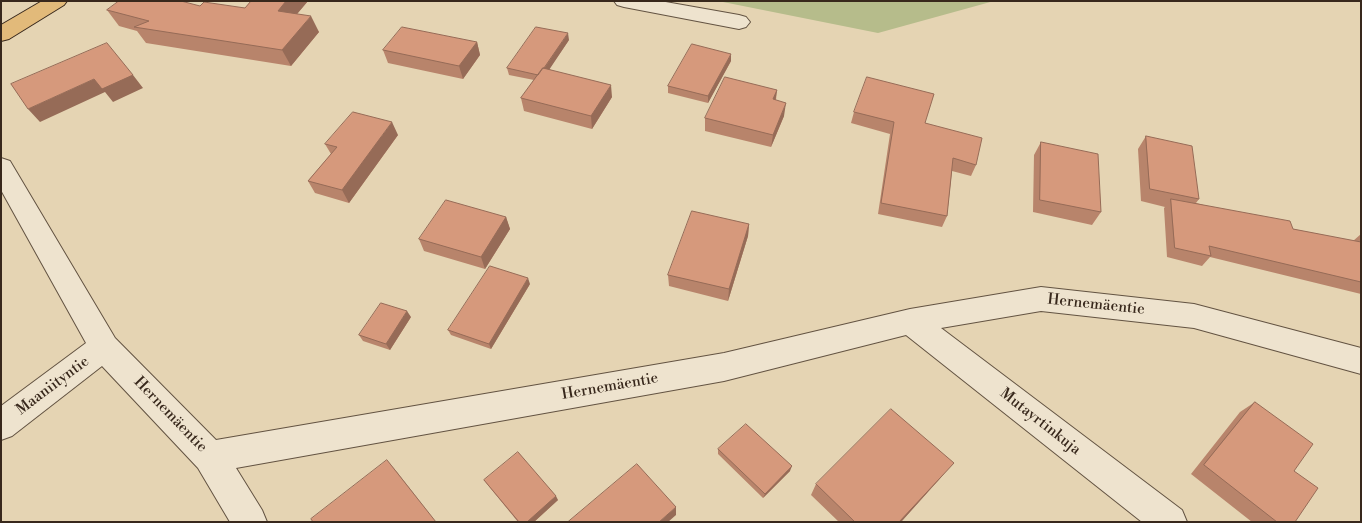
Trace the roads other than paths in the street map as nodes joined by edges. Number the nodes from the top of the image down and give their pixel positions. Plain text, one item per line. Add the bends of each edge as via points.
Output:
1 (57, 1) edge
2 (624, 1) edge
3 (739, 22) dead end
4 (1, 34) edge
5 (1, 167) edge
6 (910, 321) junction
7 (104, 346) junction
8 (1361, 361) edge
9 (1, 425) edge
10 (210, 457) junction
11 (250, 522) edge
12 (1170, 522) edge

1 - 4 main road
2 - 3 street
5 - 7 street, Hernemäentie
6 - 8 street, Hernemäentie via 1041,299 1194,316
6 - 10 street, Hernemäentie via 724,367
6 - 12 street, Mutayrtinkuja
7 - 9 street, Maaniityntie
7 - 10 street, Hernemäentie
10 - 11 street

